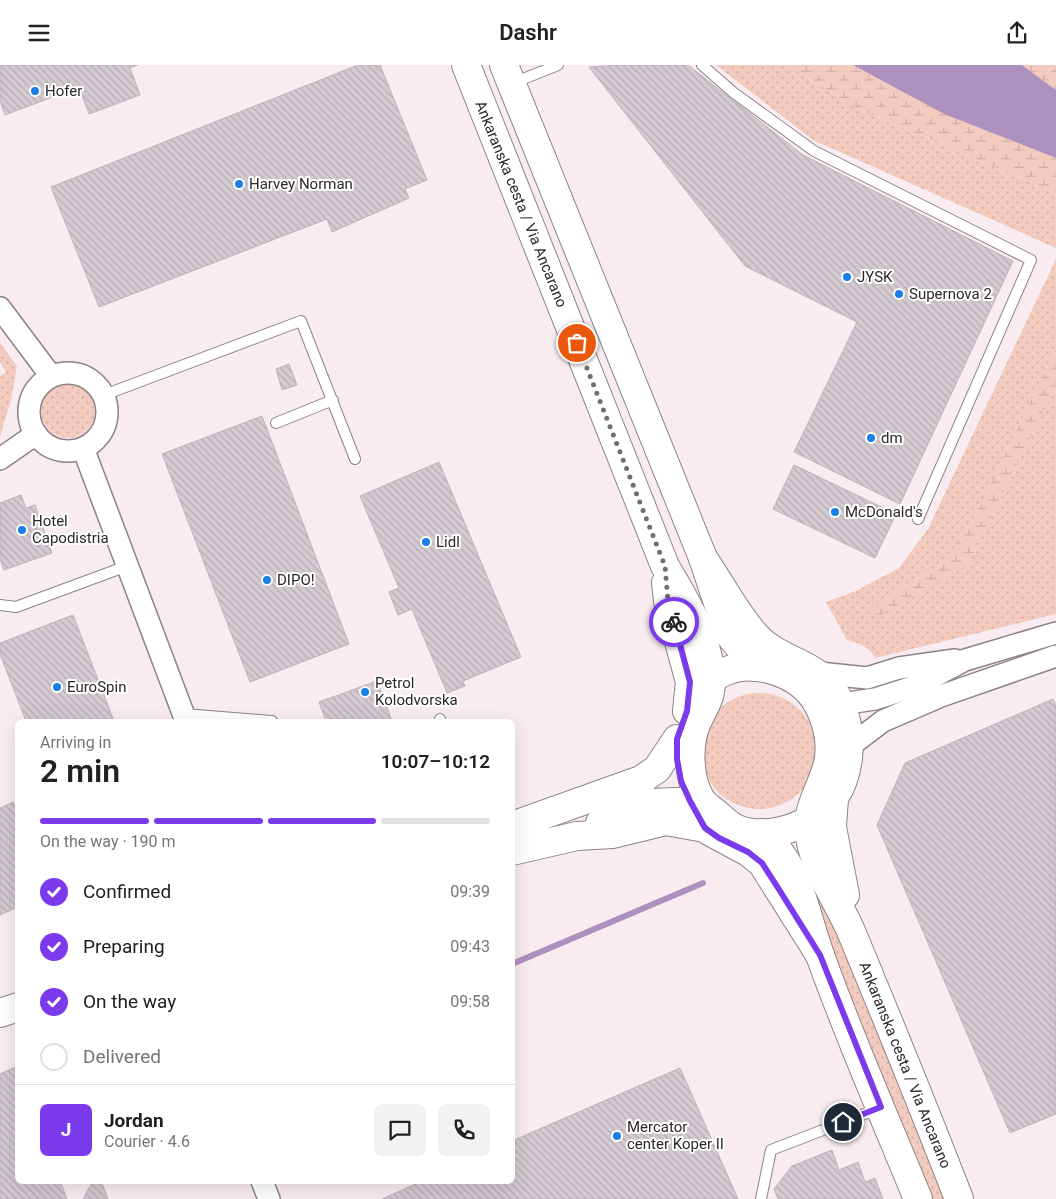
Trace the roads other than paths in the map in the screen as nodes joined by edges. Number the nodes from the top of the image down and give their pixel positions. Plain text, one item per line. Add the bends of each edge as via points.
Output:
1 (466, 65) edge
2 (558, 65) edge
3 (702, 65) edge
4 (511, 70) edge
5 (0, 308) edge
6 (51, 376) junction
7 (104, 395) junction
8 (333, 400) junction
9 (276, 423) dead end
10 (36, 434) junction
11 (83, 448) junction
12 (0, 459) edge
13 (355, 459) dead end
14 (918, 519) dead end
15 (703, 558) junction
16 (127, 566) junction
17 (665, 566) junction
18 (0, 605) edge
19 (1056, 633) edge
20 (1056, 656) edge
21 (965, 660) junction
22 (756, 667) junction
23 (711, 679) junction
24 (824, 691) junction
25 (687, 711) junction
26 (185, 718) edge
27 (214, 719) edge
28 (677, 739) junction
29 (850, 746) junction
30 (834, 798) junction
31 (696, 801) junction
32 (809, 820) junction
33 (515, 825) edge
34 (705, 828) junction
35 (762, 833) junction
36 (576, 836) junction
37 (515, 850) edge
38 (851, 931) junction
39 (820, 955) junction
40 (15, 1008) edge
41 (0, 1013) edge
42 (881, 1107) junction
43 (263, 1184) edge
44 (269, 1199) edge
45 (761, 1199) edge
46 (918, 1199) edge
47 (959, 1199) edge

1 - 17 street, Ankaranska cesta / Via Ancarano
2 - 4 lane
3 - 14 lane via 734,93 814,151 1031,261
4 - 15 street via 554,188
5 - 6 street
6 - 7 street via 76,373 87,377
6 - 10 street via 40,384 29,408 30,422
7 - 8 lane via 301,321
7 - 11 street via 107,407 102,431
8 - 9 lane
8 - 13 lane
10 - 11 street via 57,449 73,451
10 - 12 street
11 - 16 street
15 - 22 street via 728,633
15 - 24 street via 757,637
16 - 18 lane via 16,607
16 - 26 street
17 - 23 street, Ankaranska cesta / Via Ancarano via 688,604 703,643
17 - 25 street, Ankaranska cesta / Via Ancarano via 668,601 690,682
19 - 21 street
20 - 29 street via 941,696 883,721
21 - 24 street via 933,662
21 - 24 street via 916,686 875,699
22 - 23 street via 727,670
22 - 24 street via 793,679 807,689
23 - 25 street
23 - 31 street via 710,698 697,721 690,751
24 - 29 street
24 - 32 street via 828,762 814,796
25 - 28 street
26 - 27 lane
28 - 31 street via 681,781
28 - 33 street via 657,769 641,780
29 - 30 street
30 - 32 street
30 - 38 street, Ankaranska cesta / Via Ancarano via 832,827
31 - 34 street
31 - 35 street via 734,827
31 - 36 street via 643,805
32 - 35 street via 789,830
32 - 38 street, Ankaranska cesta / Via Ancarano via 812,848
34 - 36 street via 666,821 613,834
34 - 39 street via 762,863
35 - 39 street via 787,861 798,884
36 - 37 street
38 - 47 street, Ankaranska cesta / Via Ancarano
39 - 42 street
40 - 41 street
42 - 45 lane via 770,1149
42 - 46 street
43 - 44 street

